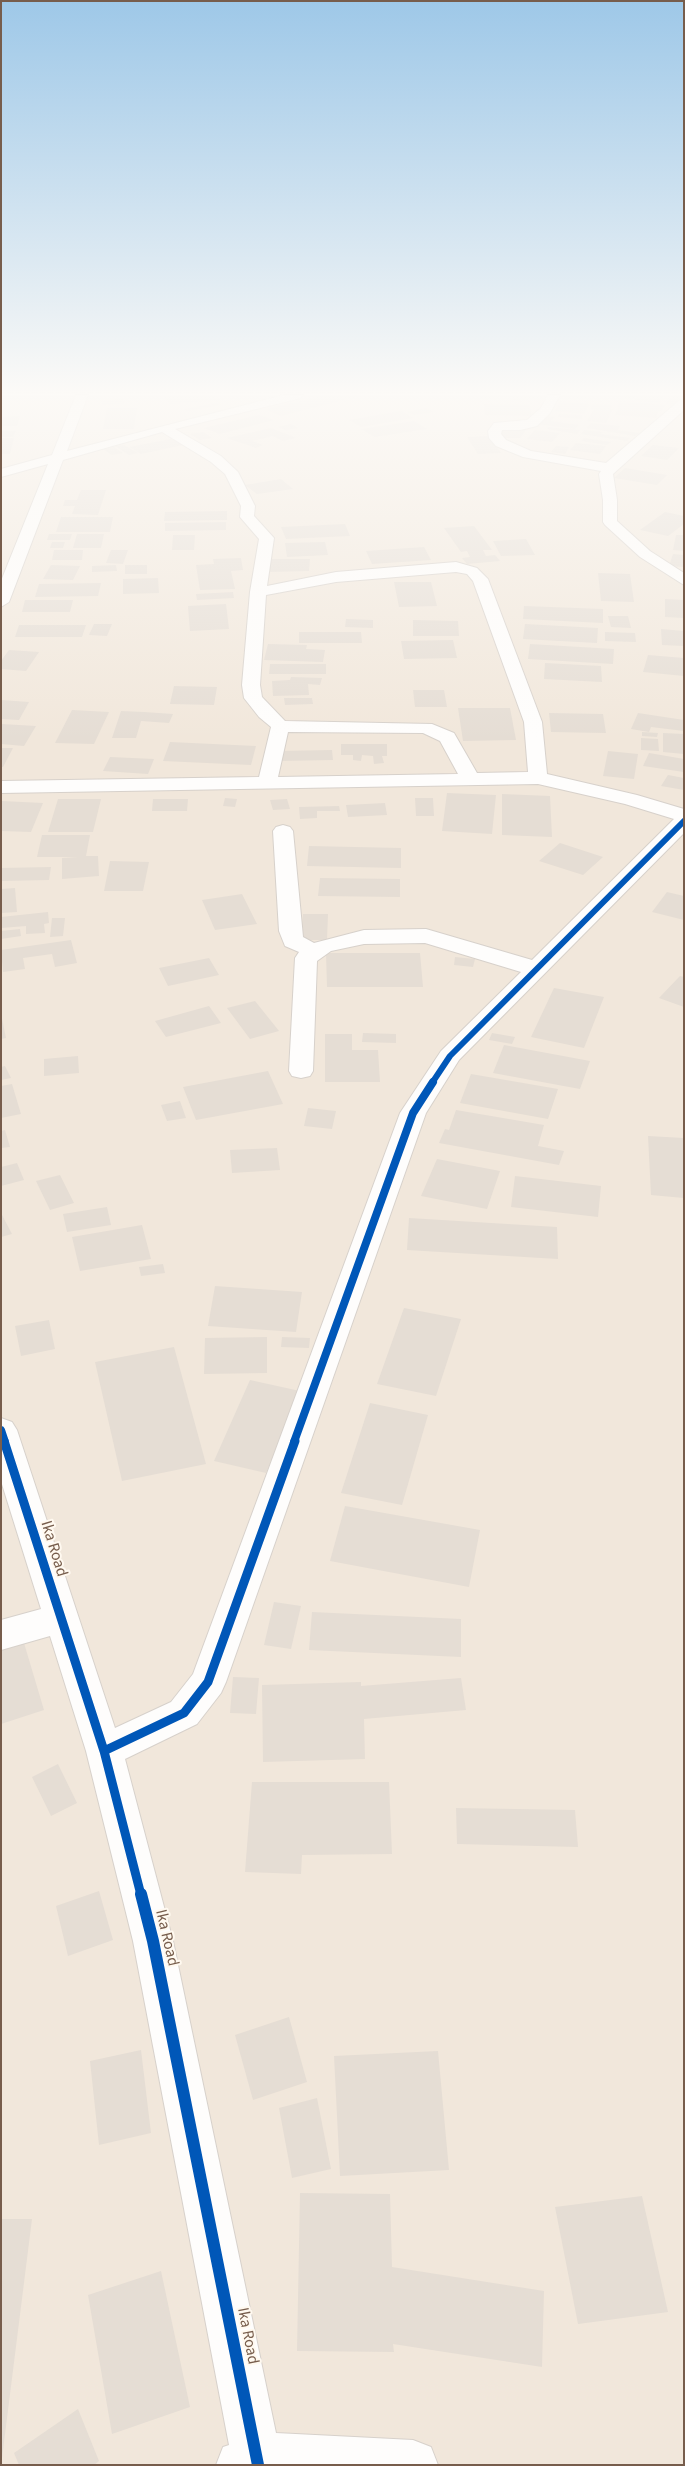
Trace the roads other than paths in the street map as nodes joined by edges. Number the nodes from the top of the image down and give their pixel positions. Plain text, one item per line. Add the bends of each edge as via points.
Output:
1 (38, 510) edge
2 (248, 510) edge
3 (610, 510) edge
4 (684, 580) edge
5 (258, 592) junction
6 (1, 602) edge
7 (280, 726) junction
8 (538, 778) junction
9 (471, 780) junction
10 (267, 783) junction
11 (1, 787) edge
12 (684, 816) edge
13 (684, 821) edge
14 (283, 831) dead end
15 (314, 951) junction
16 (537, 969) junction
17 (301, 1071) dead end
18 (1, 1430) edge
19 (60, 1619) junction
20 (1, 1635) edge
21 (104, 1751) junction
22 (252, 2462) edge
23 (413, 2465) edge

1 - 6 street
2 - 5 street via 247,517 267,538
3 - 4 street via 610,522 645,554
5 - 7 street via 253,698
5 - 8 street via 336,578 456,567 472,571 480,579 533,722
7 - 9 street via 426,728 447,737
7 - 10 street
8 - 9 street
8 - 12 street
9 - 10 street
10 - 11 street
13 - 16 street
14 - 15 street via 290,931 293,941
15 - 16 street via 364,937 426,936
15 - 17 street via 306,958
16 - 21 street via 450,1056 413,1112 208,1682 184,1713
18 - 19 street, Ika Road
19 - 20 street
19 - 21 street, Ika Road
21 - 22 street, Ika Road via 174,2036
22 - 23 street

